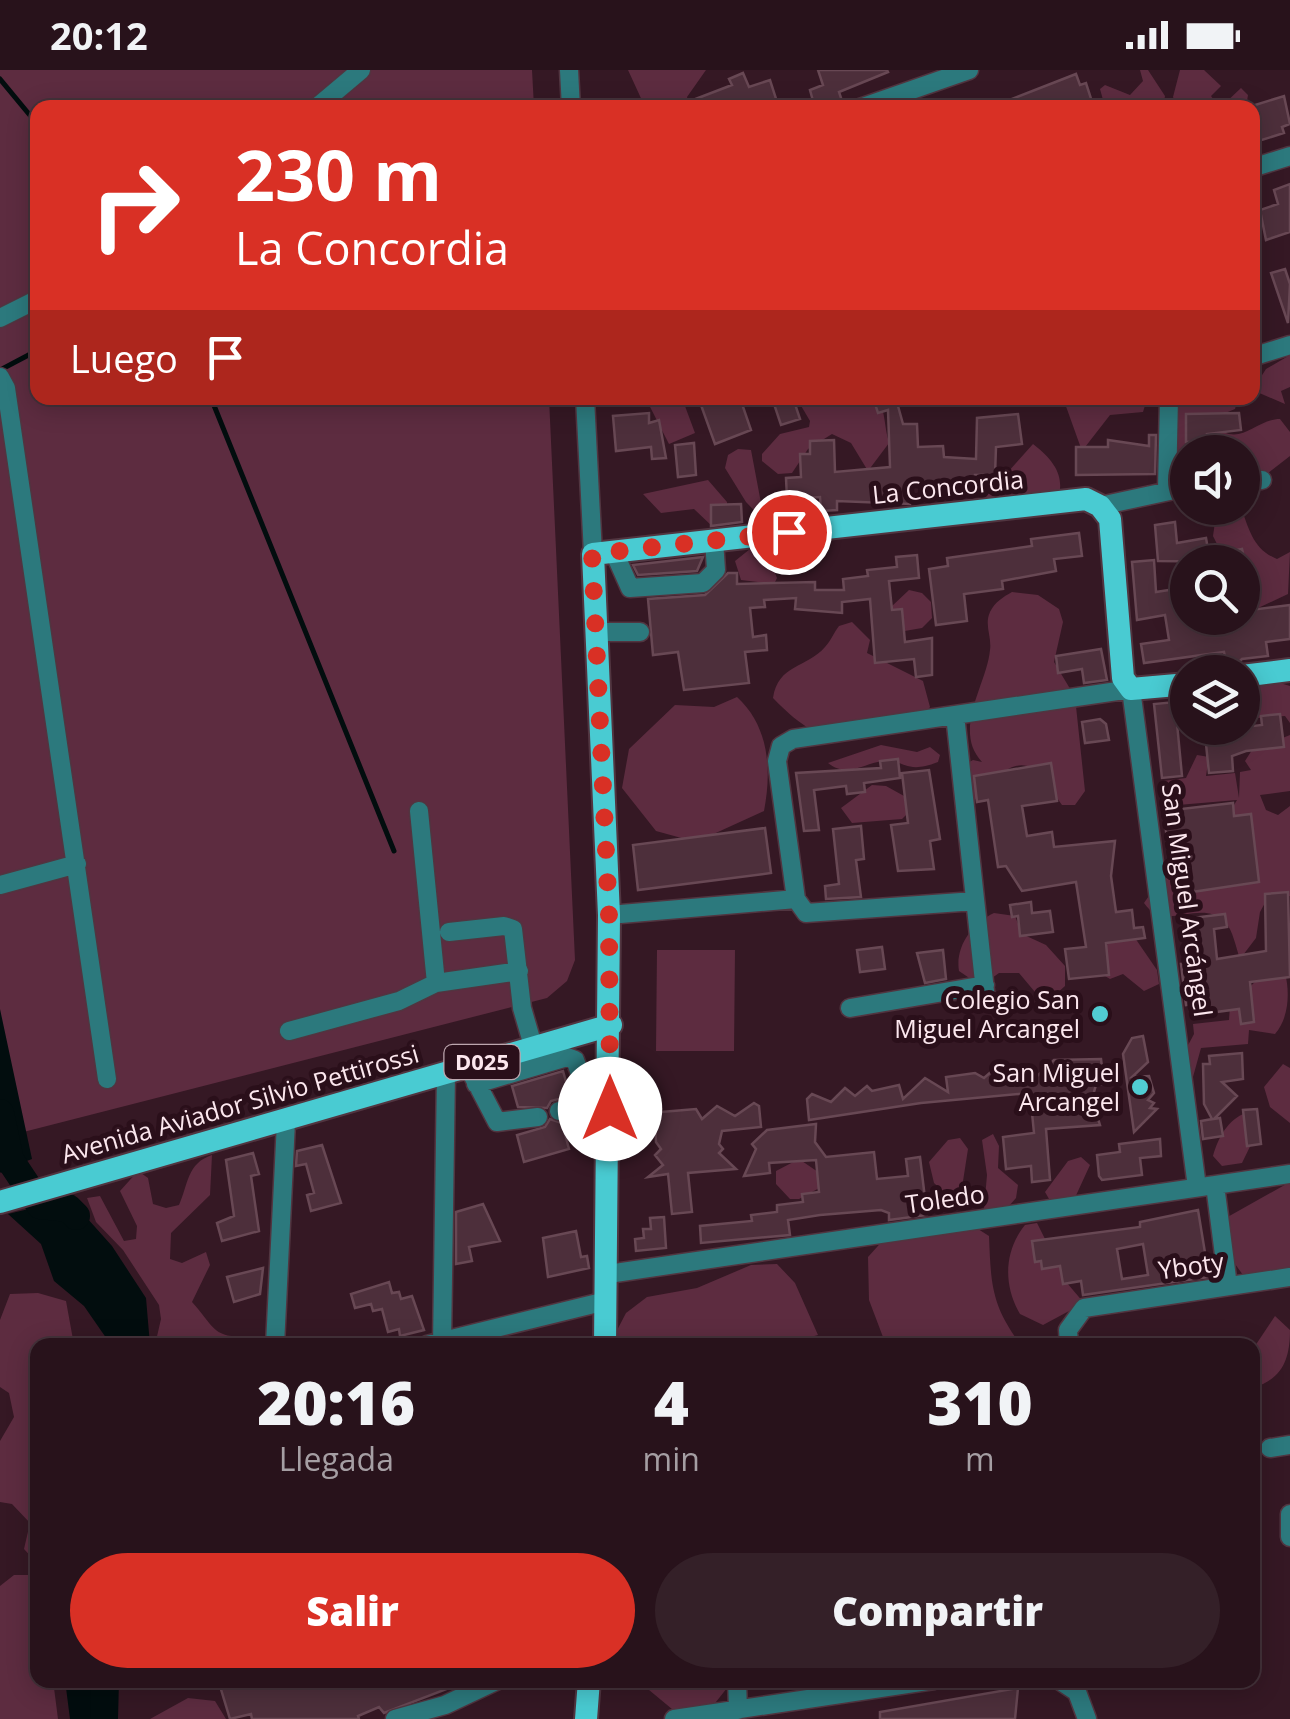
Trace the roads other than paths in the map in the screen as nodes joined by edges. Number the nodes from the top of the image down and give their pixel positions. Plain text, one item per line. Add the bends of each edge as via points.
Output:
1 (361, 70) edge
2 (569, 70) edge
3 (969, 70) edge
4 (325, 100) edge
5 (571, 100) edge
6 (883, 100) edge
7 (1290, 156) edge
8 (1260, 165) edge
9 (30, 303) edge
10 (0, 318) edge
11 (1290, 345) edge
12 (1260, 354) edge
13 (3, 383) edge
14 (586, 405) edge
15 (1169, 405) edge
16 (1167, 489) junction
17 (1170, 489) edge
18 (1100, 506) junction
19 (714, 540) junction
20 (604, 552) junction
21 (596, 632) junction
22 (640, 632) dead end
23 (1290, 670) edge
24 (1260, 674) edge
25 (1170, 686) edge
26 (1131, 689) junction
27 (954, 716) junction
28 (420, 811) dead end
29 (77, 864) junction
30 (7, 883) edge
31 (796, 899) junction
32 (976, 901) junction
33 (609, 915) junction
34 (448, 932) dead end
35 (519, 971) junction
36 (436, 983) junction
37 (850, 1008) dead end
38 (610, 1025) junction
39 (288, 1031) dead end
40 (536, 1056) junction
41 (446, 1073) junction
42 (473, 1075) junction
43 (107, 1079) dead end
44 (601, 1102) junction
45 (559, 1111) dead end
46 (538, 1117) dead end
47 (286, 1122) junction
48 (1290, 1174) edge
49 (1206, 1186) junction
50 (0, 1202) edge
51 (608, 1274) junction
52 (1290, 1278) edge
53 (1228, 1286) junction
54 (606, 1302) junction
55 (275, 1338) edge
56 (437, 1338) edge
57 (461, 1338) edge
58 (605, 1338) edge
59 (1070, 1338) edge
60 (1290, 1445) edge
61 (1270, 1448) dead end
62 (1290, 1514) edge
63 (1290, 1537) edge
64 (480, 1688) edge
65 (588, 1688) edge
66 (737, 1688) edge
67 (842, 1688) edge
68 (1070, 1688) edge
69 (738, 1710) junction
70 (396, 1719) edge
71 (586, 1719) edge
72 (674, 1719) edge
73 (1087, 1719) edge

1 - 4 street
2 - 5 street
3 - 6 street
7 - 8 street
9 - 10 street
11 - 12 street
13 - 29 street
14 - 20 street
15 - 16 street
16 - 17 street, La Concordia
16 - 18 street, La Concordia
18 - 19 main road, La Concordia via 1086,499
18 - 26 main road, San Miguel Arcángel via 1110,519 1124,678
19 - 20 main road, La Concordia
19 - 20 street via 713,578 670,587 630,588
20 - 21 main road
21 - 22 street
21 - 33 main road
23 - 24 main road
25 - 26 main road
26 - 27 street
26 - 49 street, San Miguel Arcángel
27 - 31 street via 781,746 777,760
27 - 32 street
28 - 36 street
29 - 30 street
29 - 43 street
31 - 32 street via 806,913
31 - 33 street
32 - 37 street via 985,993
33 - 38 main road
34 - 35 street via 510,927
35 - 36 street
35 - 40 street
36 - 39 street via 400,1001
38 - 40 main road, Avenida Aviador Silvio Pettirossi / D025
38 - 44 main road
40 - 42 main road, Avenida Aviador Silvio Pettirossi / D025
40 - 44 street via 575,1060
41 - 42 main road, Avenida Aviador Silvio Pettirossi / D025
41 - 47 main road, Avenida Aviador Silvio Pettirossi / D025
41 - 56 street
42 - 46 street via 498,1122
44 - 45 street
44 - 51 main road
47 - 50 main road, Avenida Aviador Silvio Pettirossi / D025
47 - 55 street
48 - 49 street, Toledo
49 - 51 street, Toledo
49 - 53 street, San Miguel Arcángel
51 - 54 main road
52 - 53 street, Yboty
53 - 59 street, Yboty via 1084,1308 1074,1317
54 - 57 street
54 - 58 main road
60 - 61 street
62 - 63 street
64 - 70 street
65 - 71 main road
66 - 69 street
67 - 69 street
68 - 73 street
69 - 72 street

